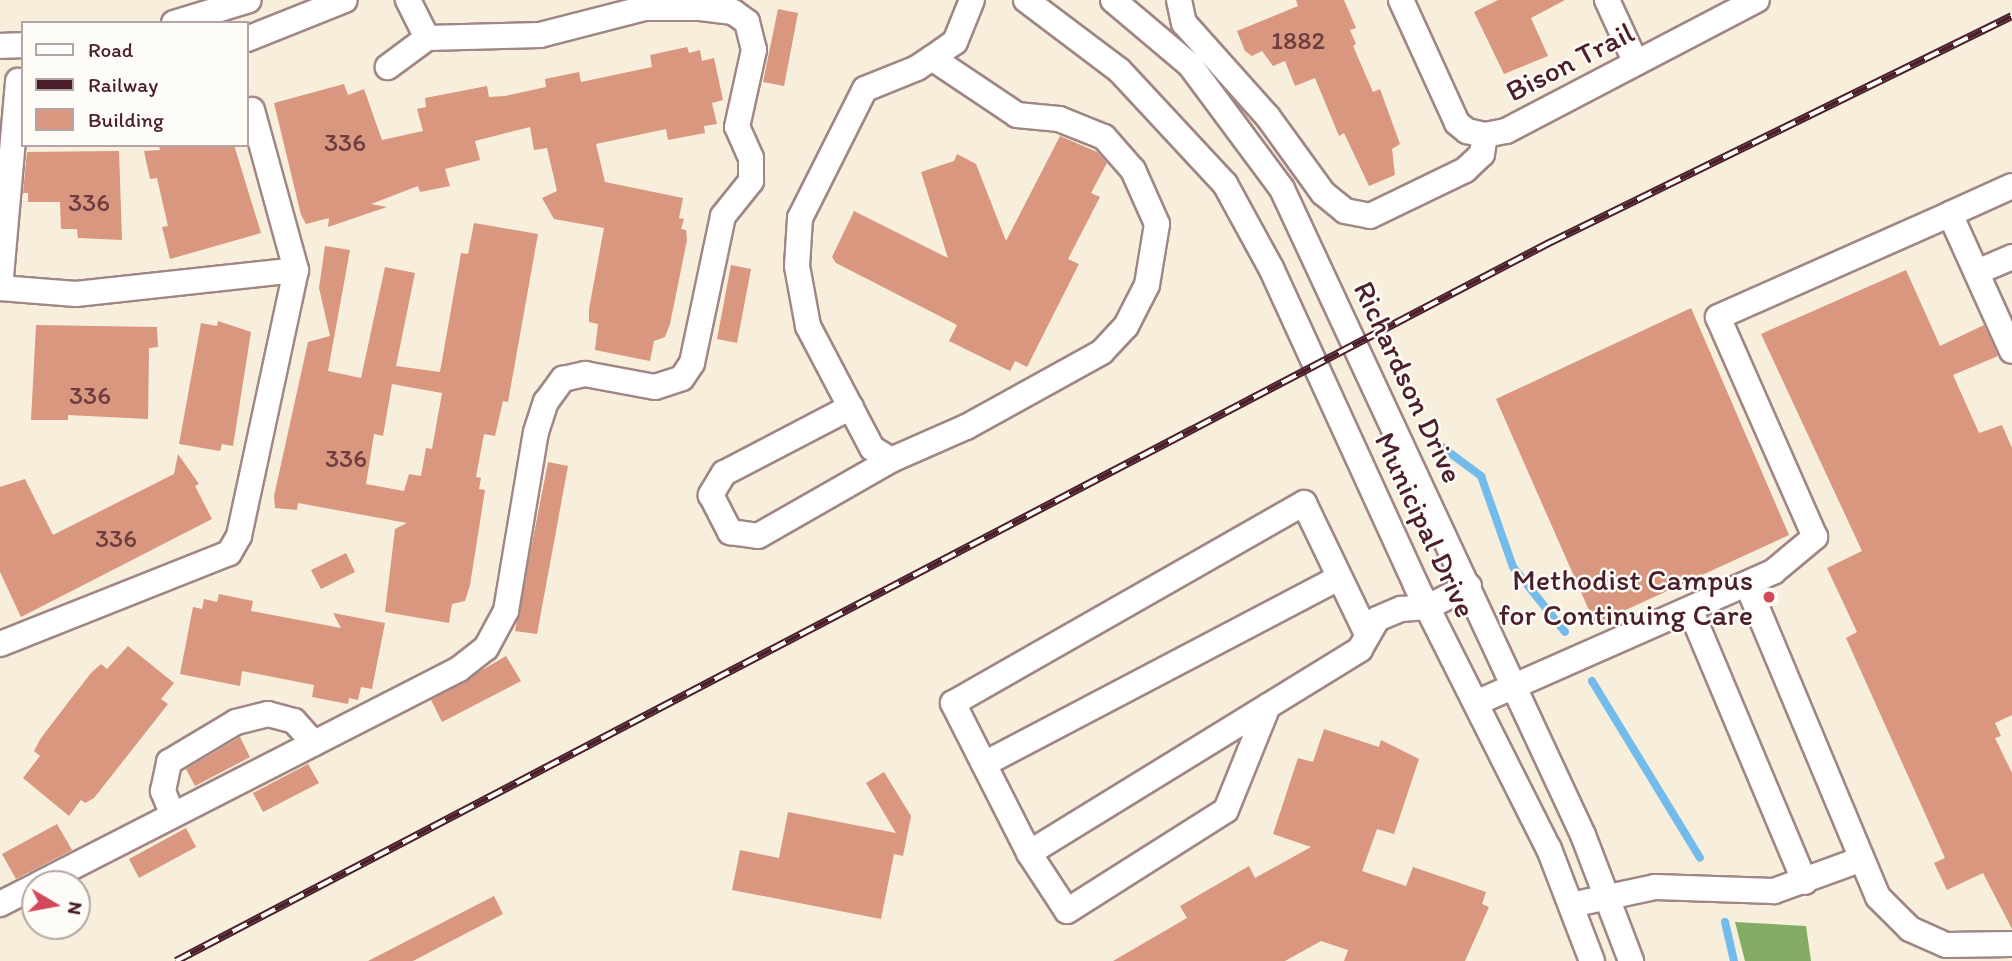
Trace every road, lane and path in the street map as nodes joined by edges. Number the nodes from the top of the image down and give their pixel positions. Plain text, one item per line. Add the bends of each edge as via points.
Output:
1 (249, 0) edge
2 (345, 0) edge
3 (408, 0) edge
4 (972, 0) edge
5 (1026, 0) edge
6 (1113, 0) edge
7 (1179, 0) edge
8 (1401, 0) edge
9 (1606, 0) edge
10 (1758, 0) edge
11 (181, 21) edge
12 (427, 38) junction
13 (248, 39) edge
14 (21, 45) edge
15 (0, 46) edge
16 (932, 58) junction
17 (1636, 63) junction
18 (388, 67) dead end
19 (14, 81) edge
20 (252, 110) dead end
21 (1485, 135) junction
22 (2012, 186) edge
23 (1950, 214) junction
24 (2012, 257) edge
25 (296, 270) junction
26 (1977, 272) junction
27 (0, 288) edge
28 (2011, 349) edge
29 (851, 407) junction
30 (891, 460) junction
31 (1339, 578) junction
32 (1746, 584) junction
33 (1469, 586) junction
34 (1420, 609) junction
35 (1690, 609) junction
36 (1367, 634) junction
37 (0, 644) edge
38 (1514, 683) junction
39 (1476, 703) junction
40 (1268, 706) junction
41 (314, 743) junction
42 (984, 764) junction
43 (173, 816) junction
44 (1029, 853) junction
45 (1858, 860) junction
46 (67, 870) edge
47 (1805, 882) junction
48 (21, 893) edge
49 (1607, 894) junction
50 (0, 904) edge
51 (1571, 905) junction
52 (2012, 944) edge
53 (1592, 961) edge
54 (1631, 961) edge

1 - 11 street
2 - 13 street
3 - 12 street
4 - 16 street via 955,43
5 - 34 street, Municipal Drive via 1119,69 1197,148 1225,184 1271,268
6 - 33 street, Richardson Drive via 1190,65 1282,189
7 - 21 street via 1184,23 1268,117 1323,193 1345,211 1370,216 1465,170 1482,154
8 - 21 street via 1457,122 1467,131
9 - 17 street
10 - 17 street, Bison Trail
12 - 18 street
12 - 41 street via 540,35 645,8 733,12 747,22 753,36 737,127 751,158 751,181 723,216 698,340 682,378 655,387 585,374 563,379 546,402 536,432 506,611 486,648 459,669
14 - 15 street
16 - 29 street via 866,89 800,218 797,266 808,326
16 - 30 street via 1017,115 1059,119 1104,137 1133,170 1157,224 1147,285 1126,326 1102,352 966,427
17 - 21 street, Bison Trail via 1506,131
19 - 27 street
20 - 25 street
22 - 23 street
23 - 26 street
23 - 32 street via 1718,317 1815,537 1773,572
24 - 26 street
25 - 27 street via 76,294
25 - 37 street via 239,536 229,553
26 - 28 street
29 - 30 street via 872,448
29 - 30 street via 724,473 711,495 730,532 758,536
31 - 36 street
31 - 42 street
31 - 42 street via 1304,503 953,703
32 - 35 street
32 - 45 street
33 - 34 street
33 - 38 street, Richardson Drive
34 - 36 street via 1407,623 1382,636
34 - 39 street, Municipal Drive
35 - 38 street
35 - 47 street
36 - 40 street via 1360,649
38 - 39 street
38 - 49 street, Richardson Drive
39 - 51 street, Municipal Drive via 1549,849
40 - 44 street
40 - 44 street via 1226,810 1067,911
41 - 43 street
41 - 43 street via 294,721 268,714 236,722 169,762 163,791
42 - 44 street
43 - 46 street
45 - 47 street
45 - 52 street via 1878,897 1910,929 1946,945
47 - 49 street via 1774,891 1655,887
48 - 50 street
49 - 51 street
49 - 54 street
51 - 53 street, Municipal Drive

